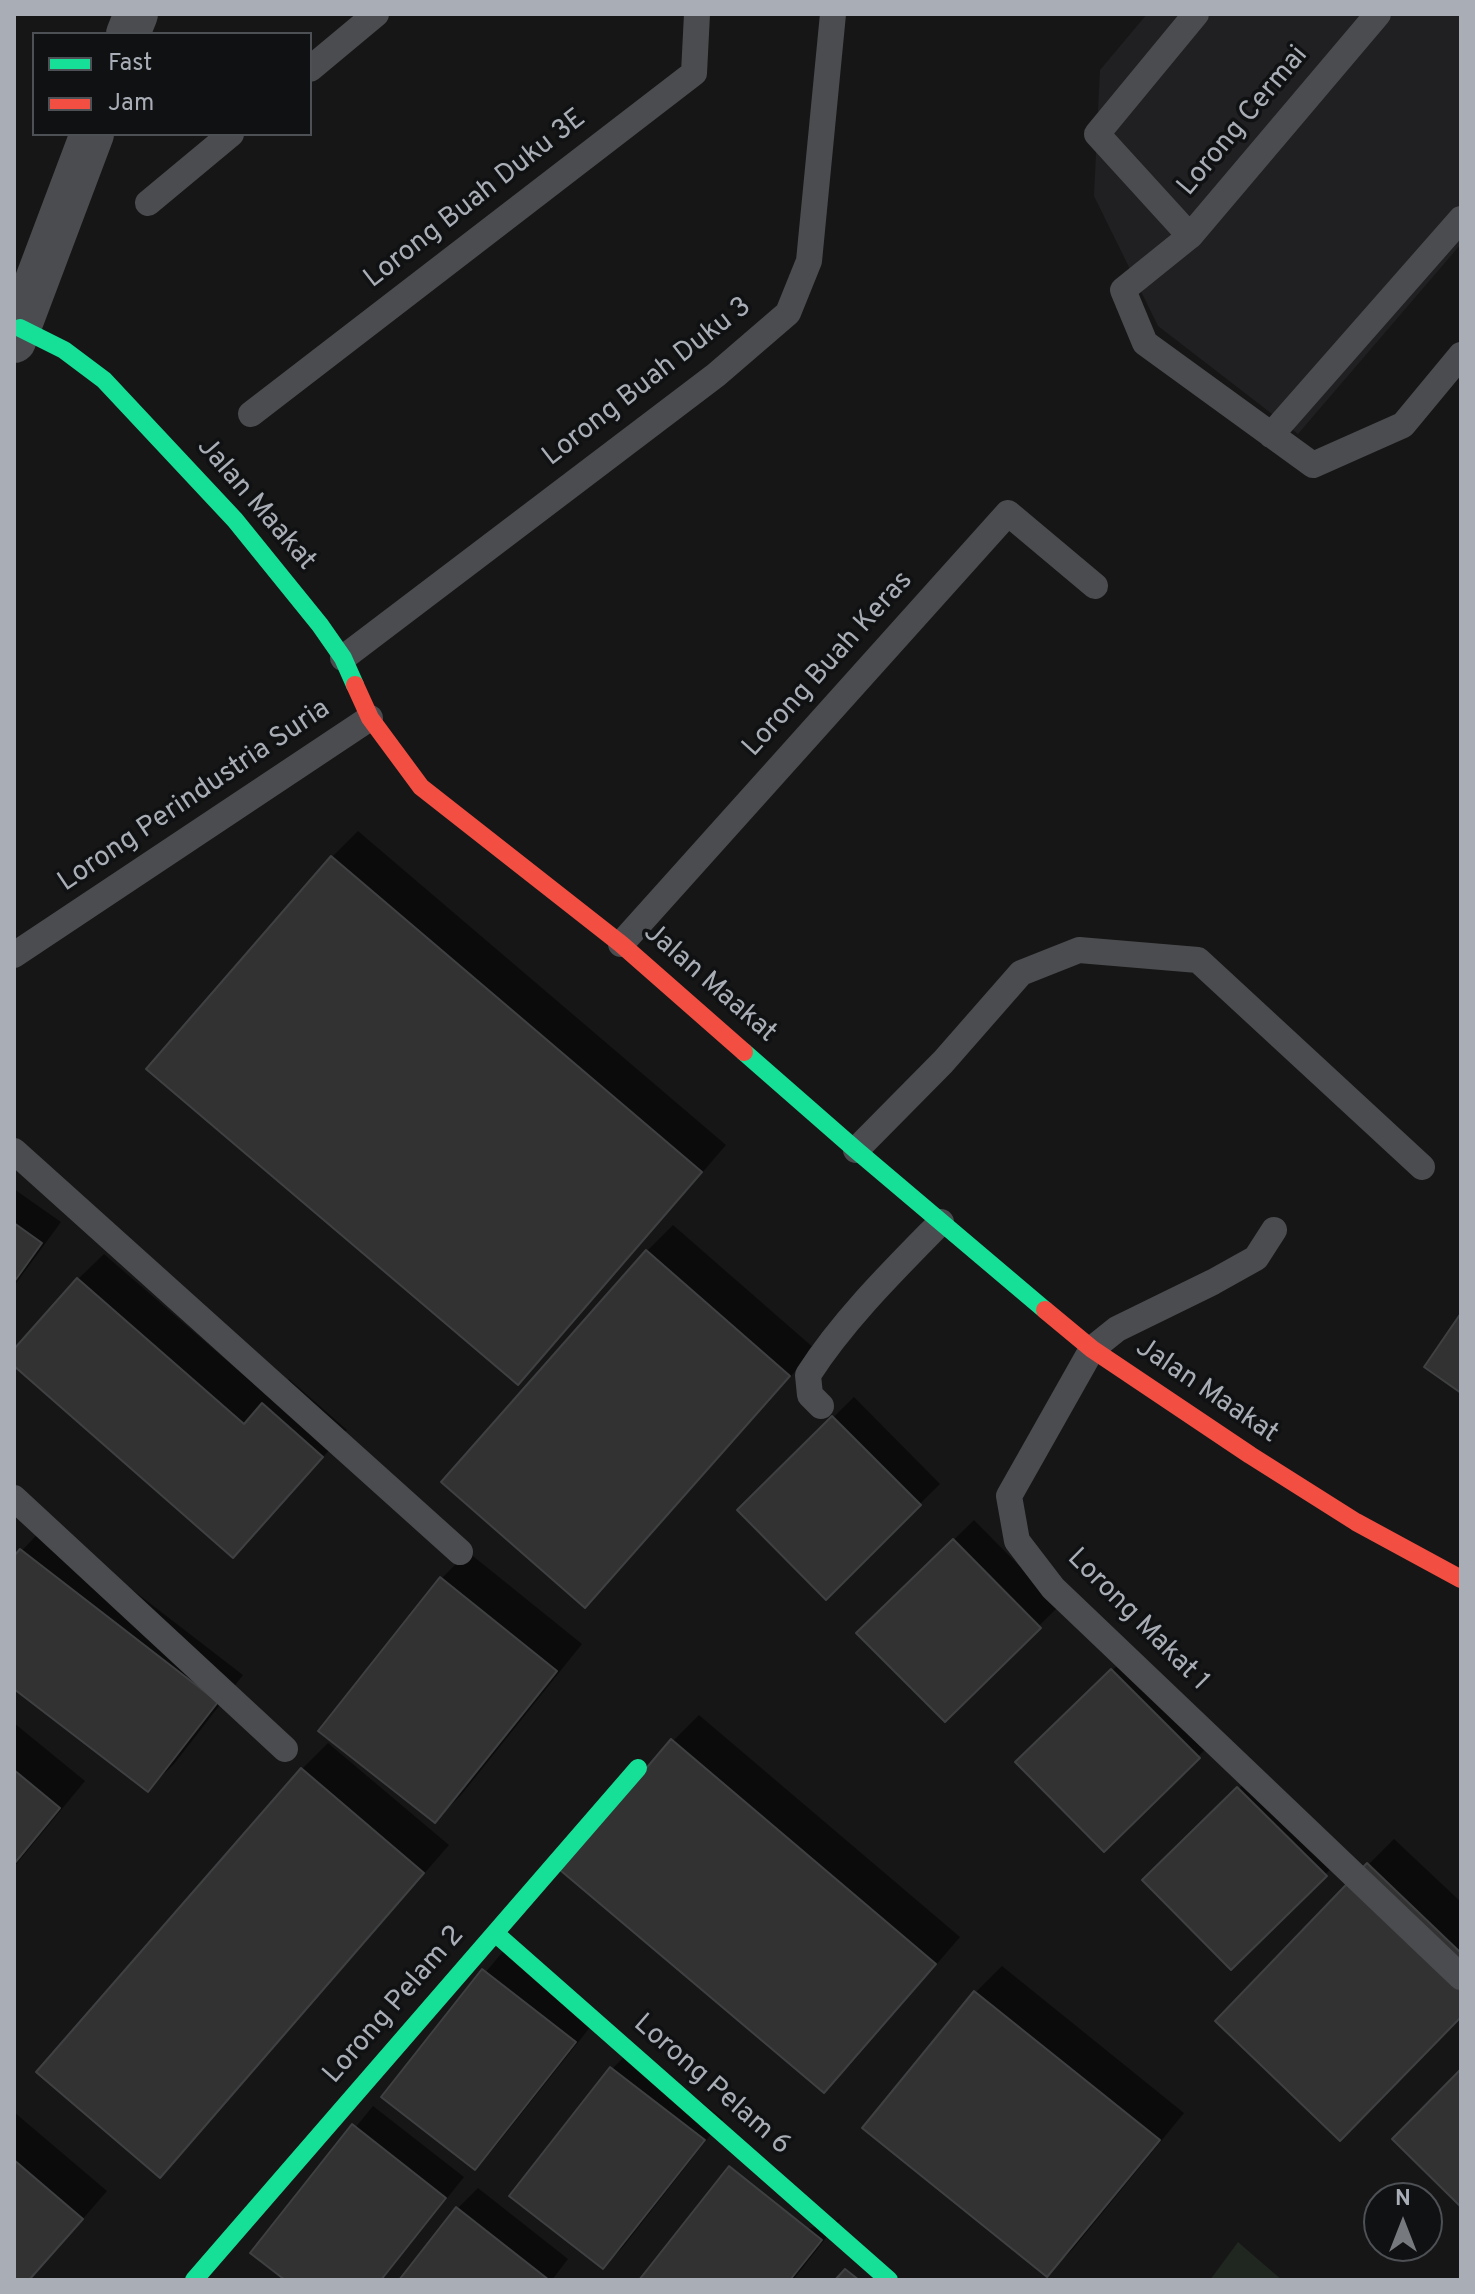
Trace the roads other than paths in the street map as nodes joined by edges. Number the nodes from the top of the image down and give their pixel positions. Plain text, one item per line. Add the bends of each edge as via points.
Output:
1 (376, 14) edge
2 (697, 14) edge
3 (833, 14) edge
4 (1196, 14) edge
5 (1378, 14) edge
6 (312, 67) edge
7 (91, 136) edge
8 (229, 136) edge
9 (148, 203) dead end
10 (1461, 219) edge
11 (1190, 236) junction
12 (17, 334) edge
13 (1461, 355) edge
14 (251, 414) dead end
15 (1271, 435) junction
16 (1095, 586) dead end
17 (343, 658) junction
18 (370, 718) junction
19 (621, 944) junction
20 (14, 955) edge
21 (856, 1150) junction
22 (14, 1151) edge
23 (1422, 1167) dead end
24 (941, 1222) junction
25 (1274, 1230) dead end
26 (1092, 1349) junction
27 (821, 1406) dead end
28 (14, 1498) edge
29 (460, 1552) dead end
30 (1461, 1579) edge
31 (285, 1749) dead end
32 (638, 1768) dead end
33 (495, 1933) junction
34 (1461, 1977) edge
35 (194, 2280) edge
36 (889, 2280) edge

1 - 6 lane
2 - 14 lane, Lorong Buah Duku 3E via 694,73
3 - 17 lane, Lorong Buah Duku 3 via 809,261 788,313 716,375
4 - 11 lane via 1097,134
5 - 11 lane, Lorong Cermai
7 - 12 street
8 - 9 lane
10 - 15 lane
11 - 15 lane, Lorong Cermai via 1123,290 1145,343
12 - 17 street, Jalan Maakat via 54,343 113,389 235,520
13 - 15 lane via 1403,425 1313,465
16 - 19 lane, Lorong Buah Keras via 1008,513
17 - 18 street, Jalan Maakat
18 - 19 street, Jalan Maakat via 421,787
18 - 20 lane, Lorong Perindustria Suria
19 - 21 street, Jalan Maakat
21 - 23 lane via 1021,973 1079,950 1198,960
21 - 24 street, Jalan Maakat
22 - 29 lane
24 - 26 street, Jalan Maakat
24 - 27 lane via 825,1348 808,1375 810,1395
25 - 26 lane, Lorong Makat 1 via 1256,1258 1117,1329
26 - 30 street, Jalan Maakat via 1356,1522
26 - 34 lane, Lorong Makat 1 via 1009,1496 1017,1541 1053,1588
28 - 31 lane
32 - 33 street, Lorong Pelam 2
33 - 35 street, Lorong Pelam 2
33 - 36 street, Lorong Pelam 6

